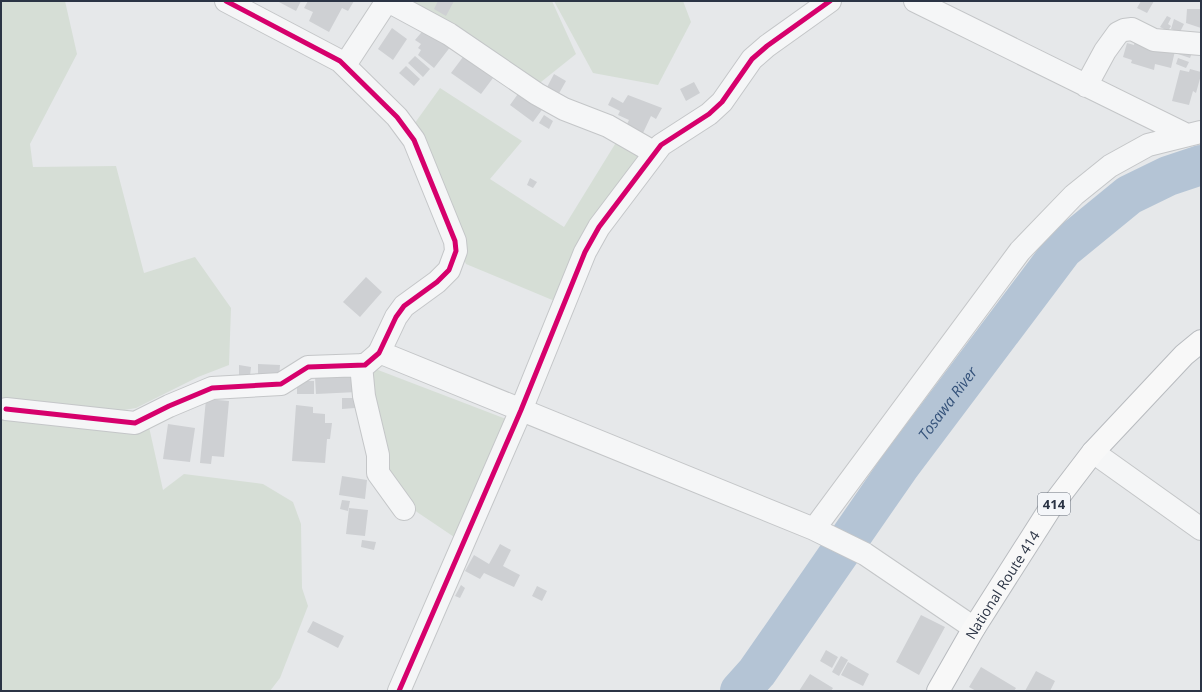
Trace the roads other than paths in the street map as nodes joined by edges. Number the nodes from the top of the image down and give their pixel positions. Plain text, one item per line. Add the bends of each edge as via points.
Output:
1 (226, 1) edge
2 (387, 1) edge
3 (830, 1) edge
4 (915, 1) edge
5 (1201, 44) edge
6 (345, 65) junction
7 (1086, 86) junction
8 (1194, 134) edge
9 (655, 153) junction
10 (1201, 341) edge
11 (379, 352) junction
12 (361, 365) junction
13 (6, 409) dead end
14 (521, 410) junction
15 (1093, 452) junction
16 (404, 509) dead end
17 (814, 529) junction
18 (1201, 529) edge
19 (974, 628) junction
20 (399, 691) edge
21 (938, 691) edge

1 - 6 street
2 - 6 street
2 - 9 street via 449,34 537,94 564,109 608,126
3 - 9 street via 767,46 748,64 722,102 709,114 661,145
4 - 7 street
5 - 7 street via 1154,40 1132,29 1124,30 1118,33 1105,51
6 - 11 street via 397,117 414,140 455,241 454,259 444,276 404,306
7 - 8 street
8 - 17 street via 1148,145 1110,166 1074,195 1020,251
9 - 14 street via 599,227 585,252
10 - 15 highway, National Route 414 / 414 via 1184,355
11 - 12 street via 372,360
11 - 14 street
12 - 13 street via 308,367 281,384 212,388 135,423
12 - 16 street via 364,396 378,455 379,476
14 - 17 street
14 - 20 street
15 - 18 street
15 - 19 highway, National Route 414 / 414 via 1051,507
17 - 19 street via 865,554
19 - 21 highway, National Route 414 / 414

